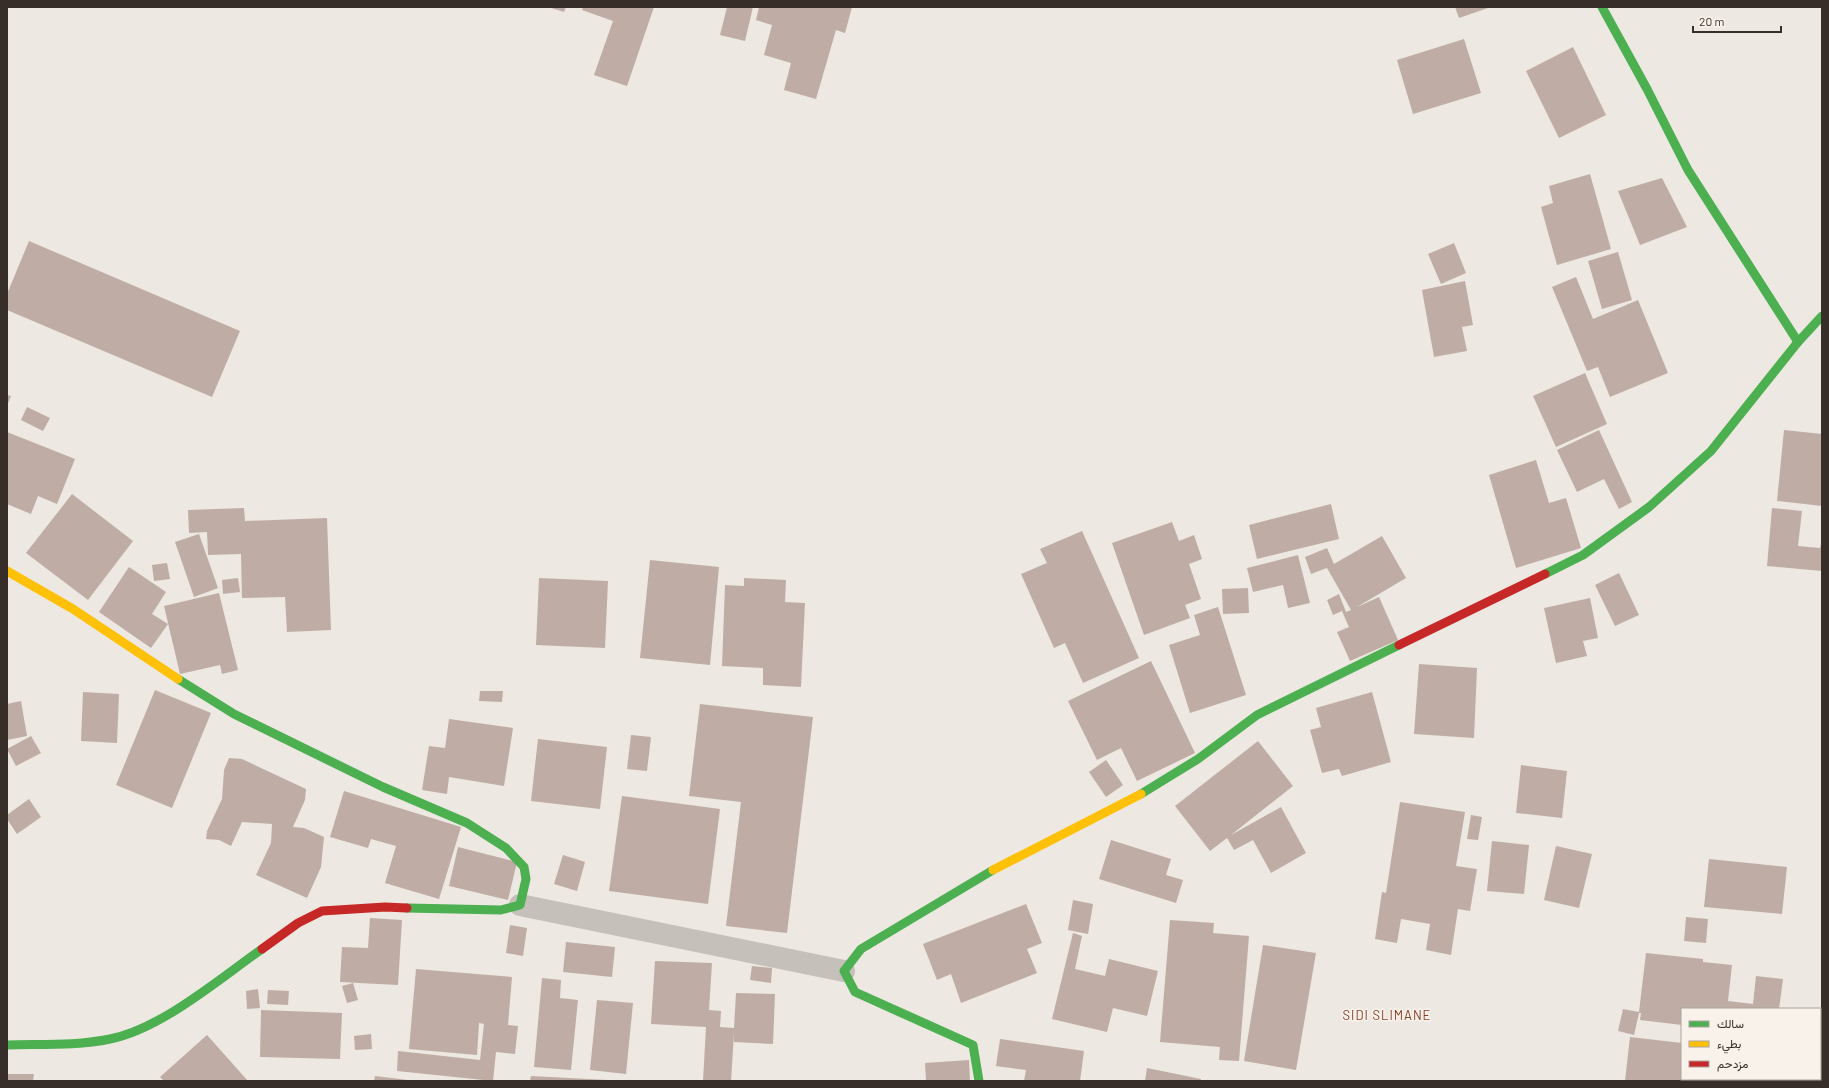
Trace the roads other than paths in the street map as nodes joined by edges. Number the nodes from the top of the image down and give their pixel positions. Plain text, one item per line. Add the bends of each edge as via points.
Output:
1 (1602, 7) edge
2 (1822, 316) edge
3 (1798, 342) junction
4 (7, 571) edge
5 (520, 904) junction
6 (844, 971) junction
7 (7, 1045) edge
8 (979, 1081) edge

1 - 3 street via 1688,170
2 - 3 street
3 - 6 street via 1711,451 1649,507 1583,555 1257,714 1198,759 1130,800 978,878 860,948
4 - 5 street via 74,609 152,663 234,714 383,787 467,823 506,848 524,867 526,879
5 - 6 street
5 - 7 street via 501,910 385,907 322,911 298,923 195,997 147,1027 111,1039 69,1044
6 - 8 street via 854,992 973,1045

